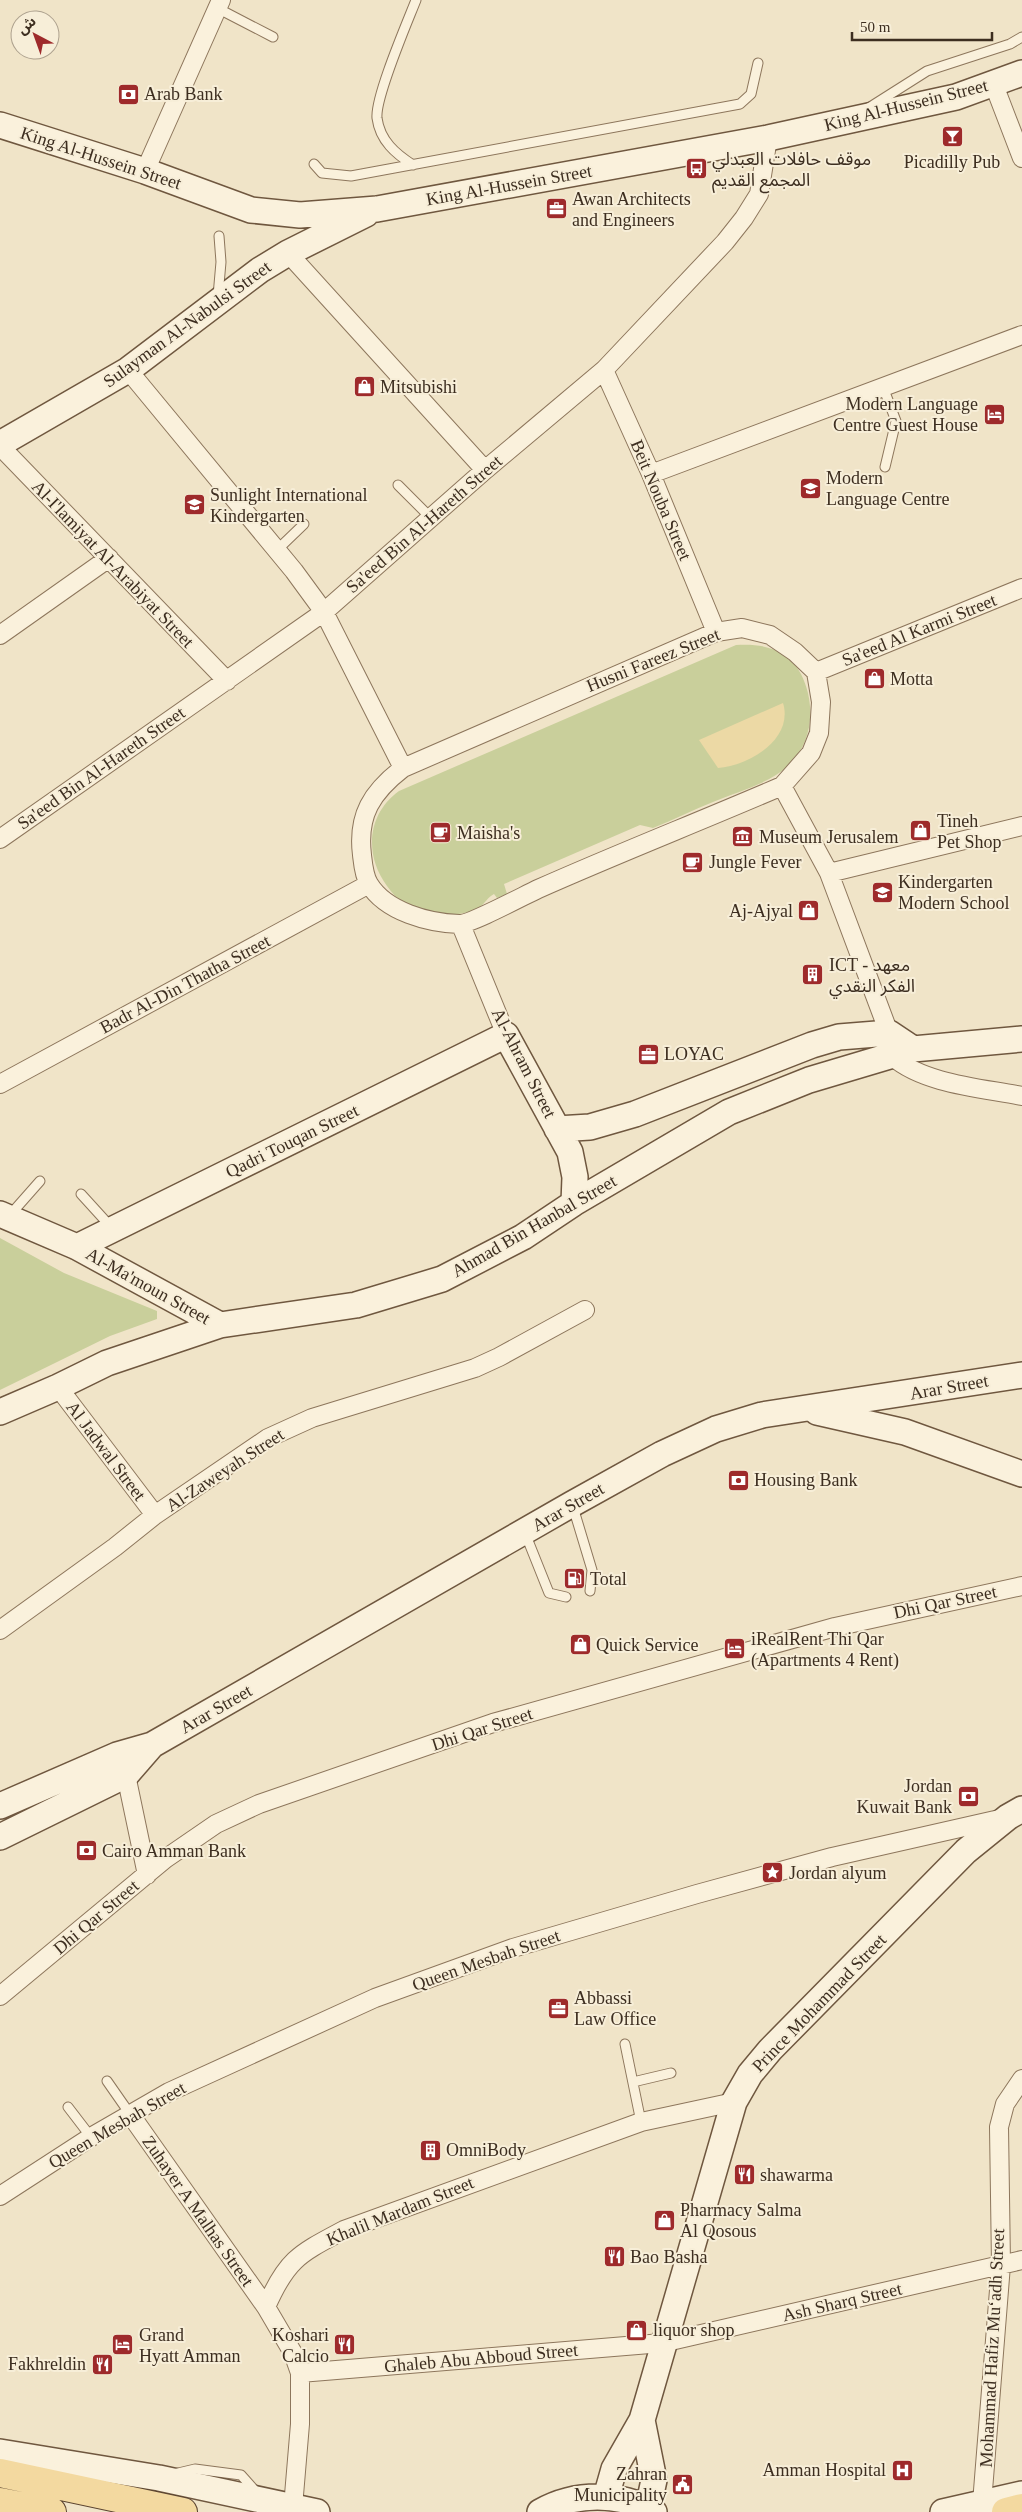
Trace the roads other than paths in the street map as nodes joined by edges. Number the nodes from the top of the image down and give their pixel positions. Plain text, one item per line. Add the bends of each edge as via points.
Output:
1 (416, 0) edge
2 (219, 4) edge
3 (272, 37) dead end
4 (1022, 37) edge
5 (758, 63) dead end
6 (1022, 73) edge
7 (994, 85) junction
8 (858, 118) junction
9 (0, 125) edge
10 (768, 138) junction
11 (1022, 158) edge
12 (314, 164) dead end
13 (413, 166) junction
14 (145, 171) junction
15 (378, 209) junction
16 (219, 236) dead end
17 (288, 253) junction
18 (218, 301) junction
19 (1022, 335) edge
20 (128, 370) junction
21 (604, 370) junction
22 (883, 387) junction
23 (0, 445) edge
24 (885, 467) dead end
25 (485, 470) junction
26 (652, 474) junction
27 (398, 485) dead end
28 (431, 518) junction
29 (304, 524) dead end
30 (277, 550) junction
31 (109, 558) junction
32 (1022, 588) edge
33 (324, 612) junction
34 (716, 632) junction
35 (0, 636) edge
36 (816, 672) junction
37 (226, 681) junction
38 (403, 768) junction
39 (782, 786) junction
40 (1022, 826) edge
41 (0, 839) edge
42 (829, 873) junction
43 (369, 884) junction
44 (461, 925) junction
45 (506, 1035) junction
46 (1022, 1039) edge
47 (898, 1046) junction
48 (717, 1082) junction
49 (0, 1084) edge
50 (1022, 1096) edge
51 (729, 1112) junction
52 (557, 1129) junction
53 (40, 1181) dead end
54 (81, 1194) dead end
55 (574, 1203) junction
56 (4, 1215) edge
57 (113, 1229) junction
58 (77, 1247) junction
59 (585, 1310) dead end
60 (220, 1325) junction
61 (1022, 1375) edge
62 (58, 1387) junction
63 (903, 1394) junction
64 (804, 1409) junction
65 (0, 1412) edge
66 (905, 1432) junction
67 (1022, 1474) edge
68 (572, 1504) junction
69 (155, 1515) junction
70 (524, 1533) junction
71 (1022, 1586) edge
72 (590, 1591) dead end
73 (566, 1597) dead end
74 (0, 1630) edge
75 (122, 1765) junction
76 (0, 1806) edge
77 (1015, 1813) edge
78 (0, 1837) edge
79 (147, 1875) junction
80 (0, 1996) edge
81 (625, 2044) dead end
82 (671, 2073) dead end
83 (1022, 2079) edge
84 (107, 2080) dead end
85 (634, 2082) junction
86 (734, 2102) junction
87 (68, 2107) dead end
88 (130, 2114) junction
89 (641, 2122) junction
90 (91, 2137) junction
91 (0, 2196) edge
92 (1022, 2260) edge
93 (1001, 2265) junction
94 (266, 2307) junction
95 (662, 2343) junction
96 (300, 2373) junction
97 (642, 2420) junction
98 (0, 2452) edge
99 (0, 2473) edge
100 (1022, 2494) edge
101 (606, 2497) junction
102 (0, 2502) edge
103 (293, 2507) junction
104 (994, 2507) edge
105 (1022, 2508) edge
106 (651, 2510) edge
107 (52, 2512) edge
108 (183, 2512) edge
109 (317, 2512) edge
110 (540, 2512) edge
111 (943, 2512) edge

1 - 13 lane via 384,88 377,117 393,152
2 - 3 lane
2 - 14 street
4 - 8 lane via 1010,44 927,71 872,104
5 - 13 lane via 751,94 740,104
6 - 7 street, King Al-Hussein Street
7 - 8 street, King Al-Hussein Street via 956,97
7 - 11 street
8 - 10 street, King Al-Hussein Street
9 - 14 street, King Al-Hussein Street
10 - 15 street, King Al-Hussein Street
10 - 21 street, Sa'eed Bin Al-Hareth Street via 758,194 744,218 726,242
12 - 13 lane via 322,173 350,176
14 - 15 street, King Al-Hussein Street via 251,210 300,216
15 - 17 street, Sulayman Al-Nabulsi Street
16 - 18 lane
17 - 18 street, Sulayman Al-Nabulsi Street
17 - 25 street
18 - 20 street, Sulayman Al-Nabulsi Street
19 - 22 street
20 - 23 street, Sulayman Al-Nabulsi Street
20 - 30 street
21 - 25 street, Sa'eed Bin Al-Hareth Street
21 - 26 street, Beit Nouba Street
22 - 24 lane via 896,420
22 - 26 street
23 - 31 street, Al-I'lamiyat Al-Arabiyat Street
25 - 28 street, Sa'eed Bin Al-Hareth Street
26 - 34 street, Beit Nouba Street
27 - 28 lane
28 - 33 street, Sa'eed Bin Al-Hareth Street
29 - 30 lane
30 - 33 street
31 - 35 street
31 - 37 street, Al-I'lamiyat Al-Arabiyat Street
32 - 36 street, Sa'eed Al Karmi Street
33 - 37 street, Sa'eed Bin Al-Hareth Street
33 - 38 street
34 - 36 street, Husni Fareez Street via 742,628 770,635
34 - 38 street, Husni Fareez Street
36 - 39 street via 822,702 819,734 811,754
37 - 41 street, Sa'eed Bin Al-Hareth Street
38 - 43 street, Husni Fareez Street via 386,782 368,805 361,824 362,860
39 - 42 street
39 - 44 street via 540,888
40 - 42 street
42 - 47 street
43 - 44 street, Husni Fareez Street via 382,899 405,913
43 - 49 street, Badr Al-Din Thatha Street
44 - 45 street, Al-Ahram Street
45 - 52 street, Al-Ahram Street
45 - 57 street, Qadri Touqan Street
46 - 47 street, Ahmad Bin Hanbal Street
47 - 48 street, Ahmad Bin Hanbal Street via 860,1034 812,1045
47 - 50 street via 906,1066 930,1077
47 - 51 street, Ahmad Bin Hanbal Street
48 - 51 street
48 - 52 street, Ahmad Bin Hanbal Street via 636,1114 590,1127
51 - 55 street, Ahmad Bin Hanbal Street
52 - 55 street, Al-Ahram Street via 570,1152 575,1177
53 - 56 lane
54 - 57 lane
55 - 60 street, Ahmad Bin Hanbal Street via 523,1237 442,1279 356,1305
56 - 58 street, Al-Ma'moun Street
57 - 58 street, Qadri Touqan Street
58 - 60 street, Al-Ma'moun Street
59 - 69 street, Al-Zaweyah Street via 474,1368 312,1418 268,1438
60 - 62 street, Ahmad Bin Hanbal Street via 107,1362
61 - 63 street, Arar Street
62 - 65 street, Ahmad Bin Hanbal Street
62 - 69 street, Al Jadwal Street
63 - 64 street, Arar Street
63 - 66 street
64 - 66 street
64 - 68 street, Arar Street via 762,1415 716,1429 662,1454
66 - 67 street
68 - 70 street, Arar Street
68 - 72 lane via 592,1570
69 - 74 street, Al-Zaweyah Street
70 - 73 lane via 549,1593
70 - 75 street, Arar Street
71 - 79 street, Dhi Qar Street via 835,1627 493,1723 260,1804 216,1824
75 - 76 street, Arar Street
75 - 78 street, Arar Street
75 - 79 street
77 - 86 street, Prince Mohammad Street via 966,1851 770,2050 750,2074
77 - 88 street, Queen Mesbah Street via 832,1858 512,1948 376,1998 170,2092
79 - 80 street, Dhi Qar Street
81 - 85 lane
82 - 85 lane
83 - 93 street, Mohammad Hafiz Muʻadh Street via 1005,2104 999,2127
84 - 88 lane
85 - 89 lane
86 - 89 street, Khalil Mardam Street
86 - 95 street, Prince Mohammad Street
87 - 90 lane
88 - 90 street, Queen Mesbah Street
88 - 94 street, Zuhayer A Malhas Street
89 - 94 street, Khalil Mardam Street via 344,2230 308,2249 290,2263
90 - 91 street, Queen Mesbah Street
92 - 93 street, Ash Sharq Street
93 - 95 street, Ash Sharq Street
93 - 104 street, Mohammad Hafiz Muʻadh Street
94 - 96 street via 293,2353
95 - 96 street, Ghaleb Abu Abboud Street
95 - 97 street, Prince Mohammad Street
96 - 103 street via 300,2424
97 - 101 street, Prince Mohammad Street via 614,2469
97 - 106 street, Prince Mohammad Street via 654,2480
98 - 103 street via 159,2478
99 - 108 main road
100 - 104 street
101 - 106 street
101 - 110 street via 567,2501
102 - 107 main road
103 - 109 street
104 - 105 main road
104 - 111 street

